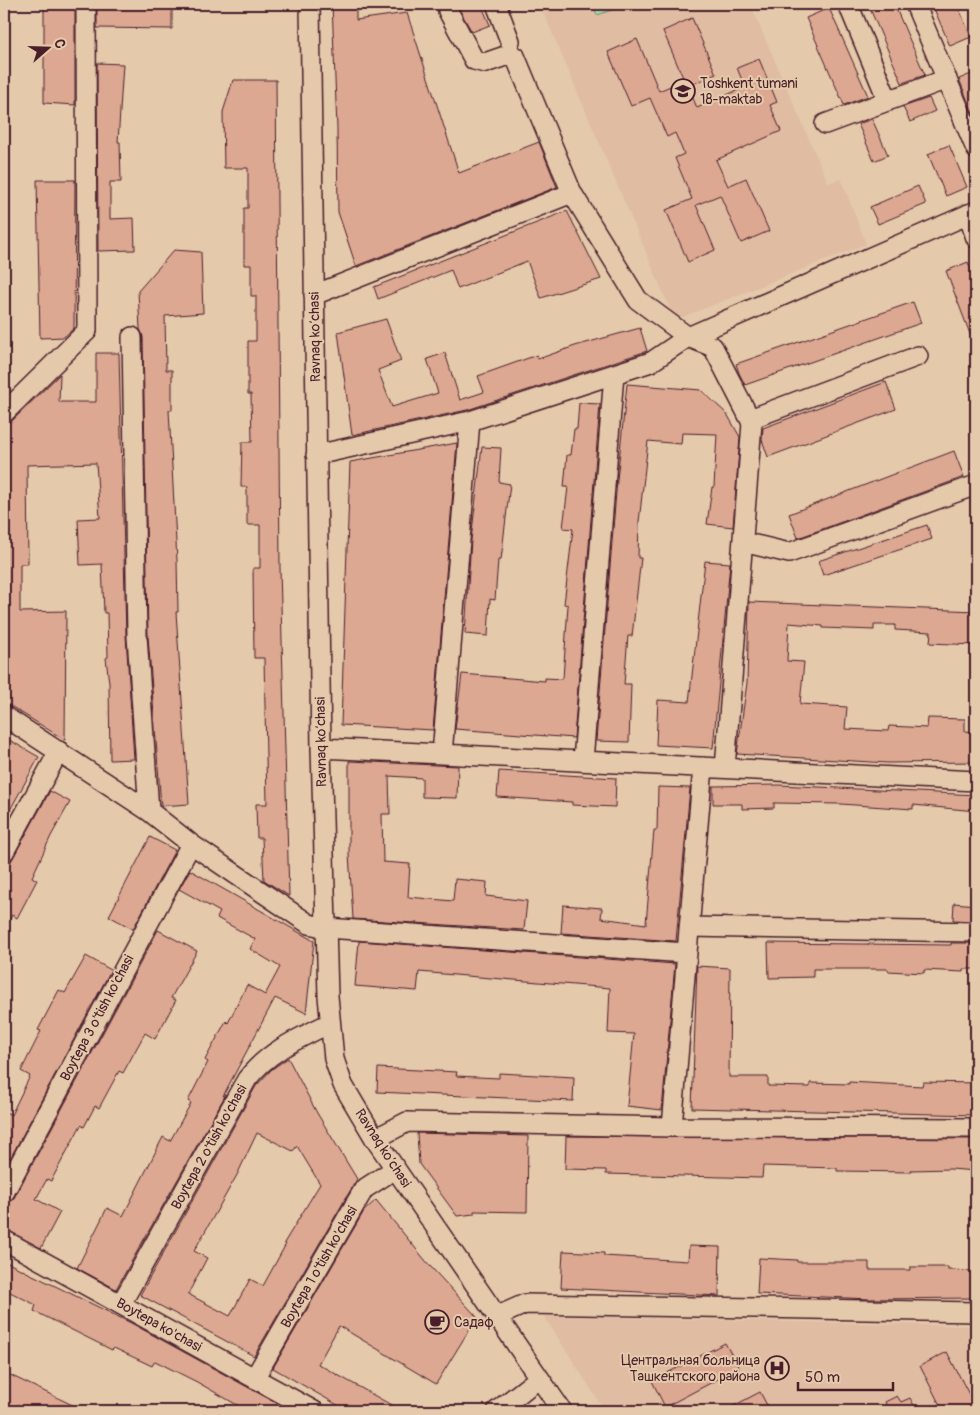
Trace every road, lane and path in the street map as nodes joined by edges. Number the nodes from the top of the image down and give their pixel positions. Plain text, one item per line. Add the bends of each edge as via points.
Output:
1 (86, 4) edge
2 (310, 4) edge
3 (496, 4) edge
4 (848, 4) edge
5 (915, 4) edge
6 (448, 11) dead end
7 (510, 41) dead end
8 (947, 79) junction
9 (888, 101) junction
10 (825, 124) dead end
11 (976, 149) edge
12 (572, 193) junction
13 (972, 213) edge
14 (976, 238) edge
15 (314, 295) junction
16 (132, 337) dead end
17 (688, 337) junction
18 (918, 356) dead end
19 (614, 374) junction
20 (4, 413) edge
21 (750, 418) junction
22 (470, 421) junction
23 (316, 455) junction
24 (976, 485) edge
25 (743, 542) junction
26 (4, 716) edge
27 (321, 748) junction
28 (59, 752) junction
29 (442, 754) junction
30 (583, 761) junction
31 (703, 767) junction
32 (725, 768) junction
33 (976, 781) edge
34 (149, 812) junction
35 (191, 844) junction
36 (4, 852) edge
37 (690, 927) junction
38 (327, 928) junction
39 (976, 932) edge
40 (686, 953) junction
41 (330, 1022) junction
42 (672, 1127) junction
43 (976, 1128) edge
44 (375, 1139) junction
45 (395, 1169) junction
46 (4, 1193) edge
47 (4, 1240) edge
48 (121, 1304) junction
49 (976, 1312) edge
50 (498, 1316) junction
51 (255, 1377) junction
52 (540, 1378) junction
53 (314, 1411) edge
54 (497, 1411) edge
55 (562, 1411) edge

1 - 20 street via 87,331
2 - 15 street, Ravnaq ko‘chasi
3 - 7 street
4 - 9 street
5 - 8 street
6 - 12 street via 474,60 485,63 511,54 515,56
8 - 9 street
8 - 11 street
9 - 10 street
12 - 15 street
12 - 17 street via 638,300
13 - 14 street
13 - 17 street
15 - 23 street, Ravnaq ko‘chasi
16 - 34 street via 137,636
17 - 19 street via 652,362
17 - 21 street via 713,346
18 - 21 street
19 - 22 street
19 - 30 street
21 - 25 street
22 - 23 street
22 - 29 street
23 - 27 street, Ravnaq ko‘chasi
24 - 25 street via 789,552
25 - 32 street
26 - 28 street
27 - 29 street
27 - 38 street, Ravnaq ko‘chasi
28 - 34 street
28 - 36 street
29 - 30 street
30 - 31 street
31 - 32 street
31 - 37 street
32 - 33 street
34 - 35 street
35 - 38 street via 309,924
35 - 46 street, Boytepa 3 o'tish ko'chasi
37 - 39 street
37 - 40 street
38 - 40 street
38 - 41 street, Ravnaq ko‘chasi
40 - 42 street
41 - 44 street, Ravnaq ko‘chasi via 334,1059 343,1085
41 - 48 street, Boytepa 2 o'tish ko'chasi via 280,1048 258,1065 247,1079
42 - 43 street
42 - 44 street via 407,1122
44 - 45 street, Ravnaq ko‘chasi
45 - 50 street, Ravnaq ko‘chasi
45 - 51 street, Boytepa 1 o'tish ko'chasi via 364,1189
47 - 48 street, Boytepa ko'chasi
48 - 51 street, Boytepa ko'chasi
49 - 50 street via 525,1304
50 - 52 street, Ravnaq ko‘chasi
51 - 53 street, Boytepa ko'chasi
52 - 54 street
52 - 55 street, Ravnaq ko‘chasi

